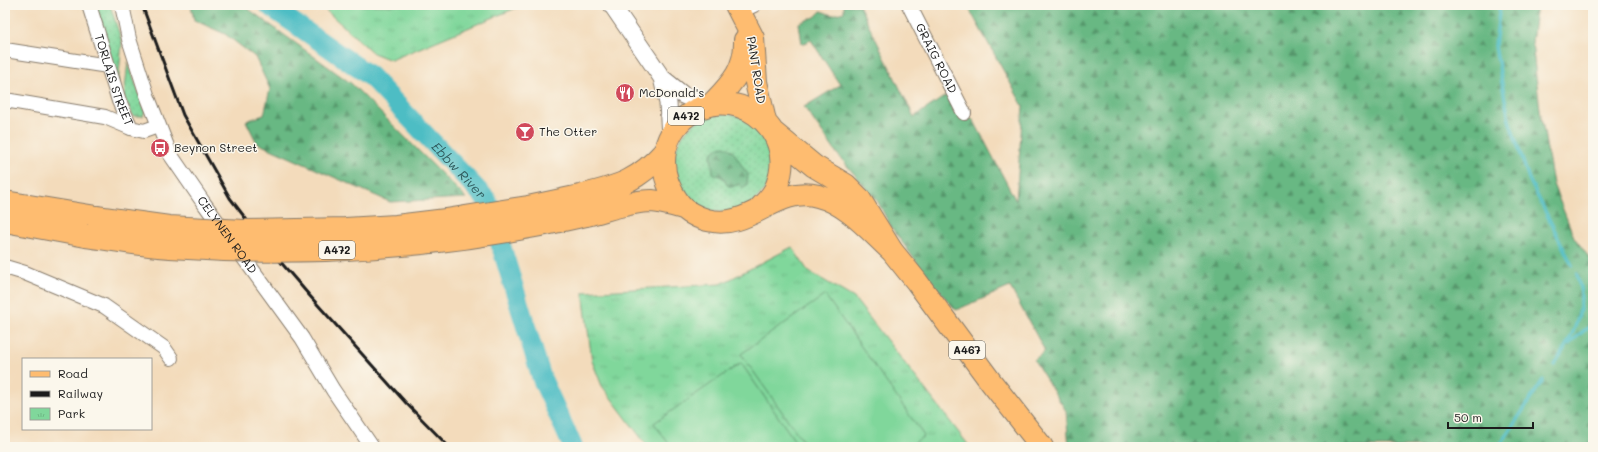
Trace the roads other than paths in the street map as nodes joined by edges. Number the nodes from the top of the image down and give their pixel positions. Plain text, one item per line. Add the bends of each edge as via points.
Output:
1 (90, 5) edge
2 (122, 5) edge
3 (612, 5) edge
4 (908, 5) edge
5 (743, 11) edge
6 (5, 50) edge
7 (108, 66) junction
8 (662, 78) junction
9 (5, 100) edge
10 (709, 104) junction
11 (964, 113) dead end
12 (158, 126) junction
13 (770, 127) junction
14 (131, 128) junction
15 (667, 143) junction
16 (5, 202) edge
17 (583, 206) junction
18 (683, 208) junction
19 (760, 209) junction
20 (5, 221) edge
21 (91, 227) junction
22 (892, 251) junction
23 (5, 267) edge
24 (171, 358) dead end
25 (372, 447) edge
26 (1042, 447) edge

1 - 7 street, TORLAIS STREET
2 - 12 street, CELYNEN ROAD via 129,39
3 - 8 street
4 - 11 street, GRAIG ROAD
5 - 10 main road, PANT ROAD via 744,51 739,71 731,84
5 - 13 main road, PANT ROAD via 753,38 757,87
6 - 7 street
7 - 14 street, TORLAIS STREET
8 - 10 street via 680,93
8 - 15 street via 668,103
9 - 14 street via 105,117
10 - 13 main road, A472 via 722,103 742,107
10 - 15 main road, A472 via 688,115 678,124
12 - 14 street, TORLAIS STREET via 144,131
12 - 25 street, CELYNEN ROAD via 170,154 302,338
13 - 19 main road, A472 via 781,154 780,176 774,193
13 - 22 main road, A467 via 806,159 846,185 855,194 867,208
15 - 17 main road, A472 via 655,161 637,176 609,188
15 - 18 main road, A472 via 664,170 674,197
16 - 21 main road, A472
17 - 18 main road, A472 via 645,202
17 - 21 main road, A472, bridge via 536,226 454,240 396,247 298,252 169,247
18 - 19 main road, A472 via 702,219 723,223 742,219
19 - 22 main road, A467 via 793,195 819,196 842,206
20 - 21 main road, A472
22 - 26 main road, A467
23 - 24 street via 25,272 104,306 164,348

